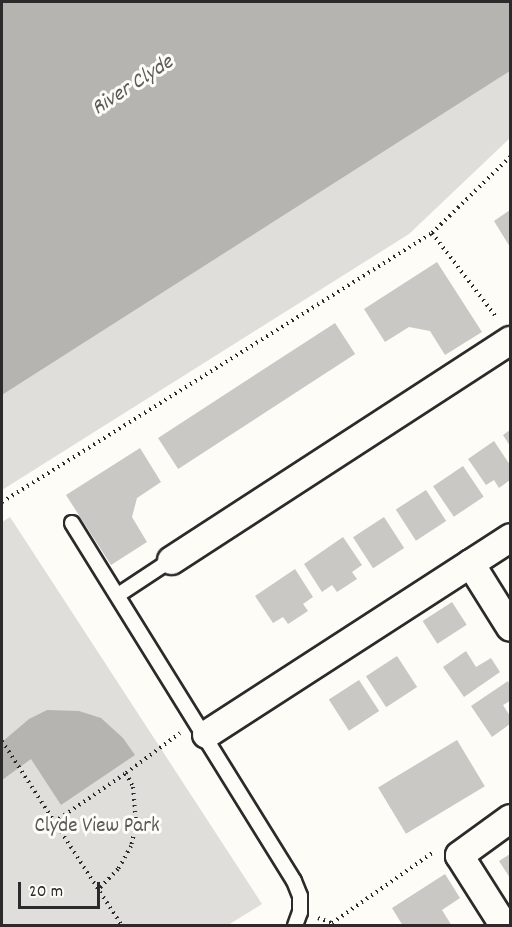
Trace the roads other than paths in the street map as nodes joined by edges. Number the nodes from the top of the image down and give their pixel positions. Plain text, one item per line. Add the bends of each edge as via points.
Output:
1 (507, 333) edge
2 (72, 523) dead end
3 (510, 537) edge
4 (171, 560) joint
5 (470, 563) junction
6 (118, 595) junction
7 (510, 627) edge
8 (206, 734) junction
9 (510, 818) edge
10 (297, 919) edge
11 (504, 926) edge

1 - 4 street
2 - 6 lane
3 - 5 street
4 - 6 lane
5 - 7 street
5 - 8 street
6 - 8 lane
8 - 10 lane via 294,881 300,896
9 - 11 street via 459,855

